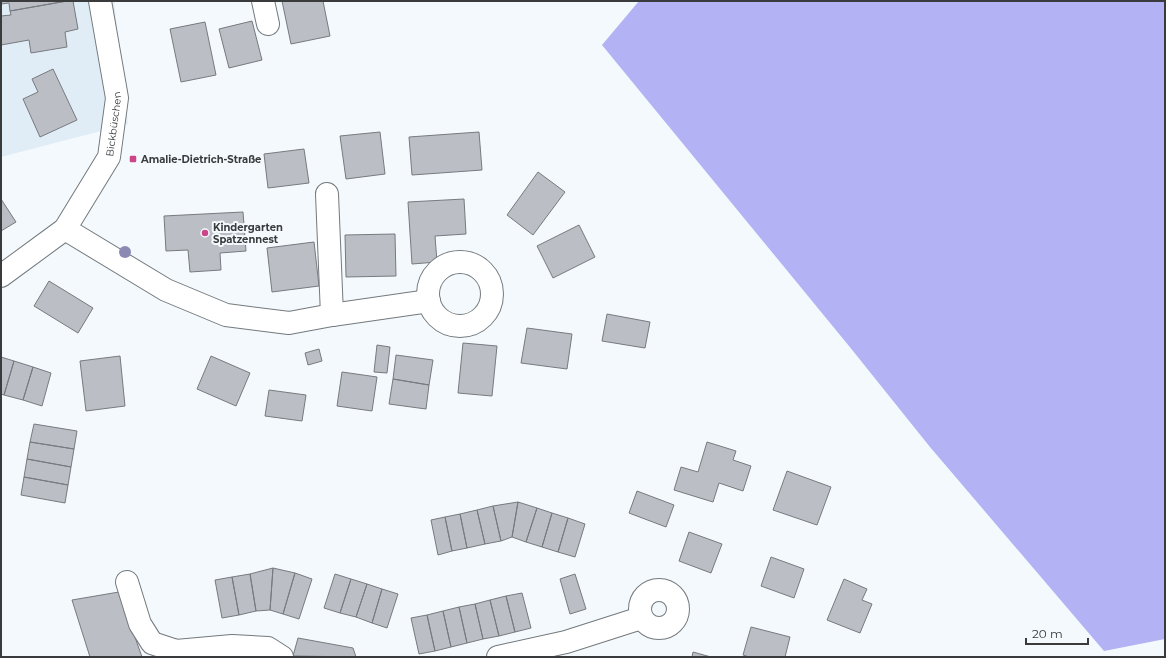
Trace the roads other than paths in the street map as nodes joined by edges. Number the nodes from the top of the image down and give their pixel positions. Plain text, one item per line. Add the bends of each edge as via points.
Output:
1 (100, 1) edge
2 (263, 1) edge
3 (268, 24) dead end
4 (327, 194) dead end
5 (65, 229) junction
6 (1, 276) edge
7 (429, 301) dead end
8 (332, 315) junction
9 (127, 582) dead end
10 (641, 618) dead end
11 (282, 657) edge
12 (498, 657) edge

1 - 5 street, Bickbüschen via 117,98 108,157
2 - 3 street
4 - 8 street
5 - 6 street, Bickbüschen
5 - 8 street via 166,290 226,315 289,323
7 - 8 street
9 - 11 street via 140,624 152,643 176,651 232,646 268,648
10 - 12 street via 566,642

